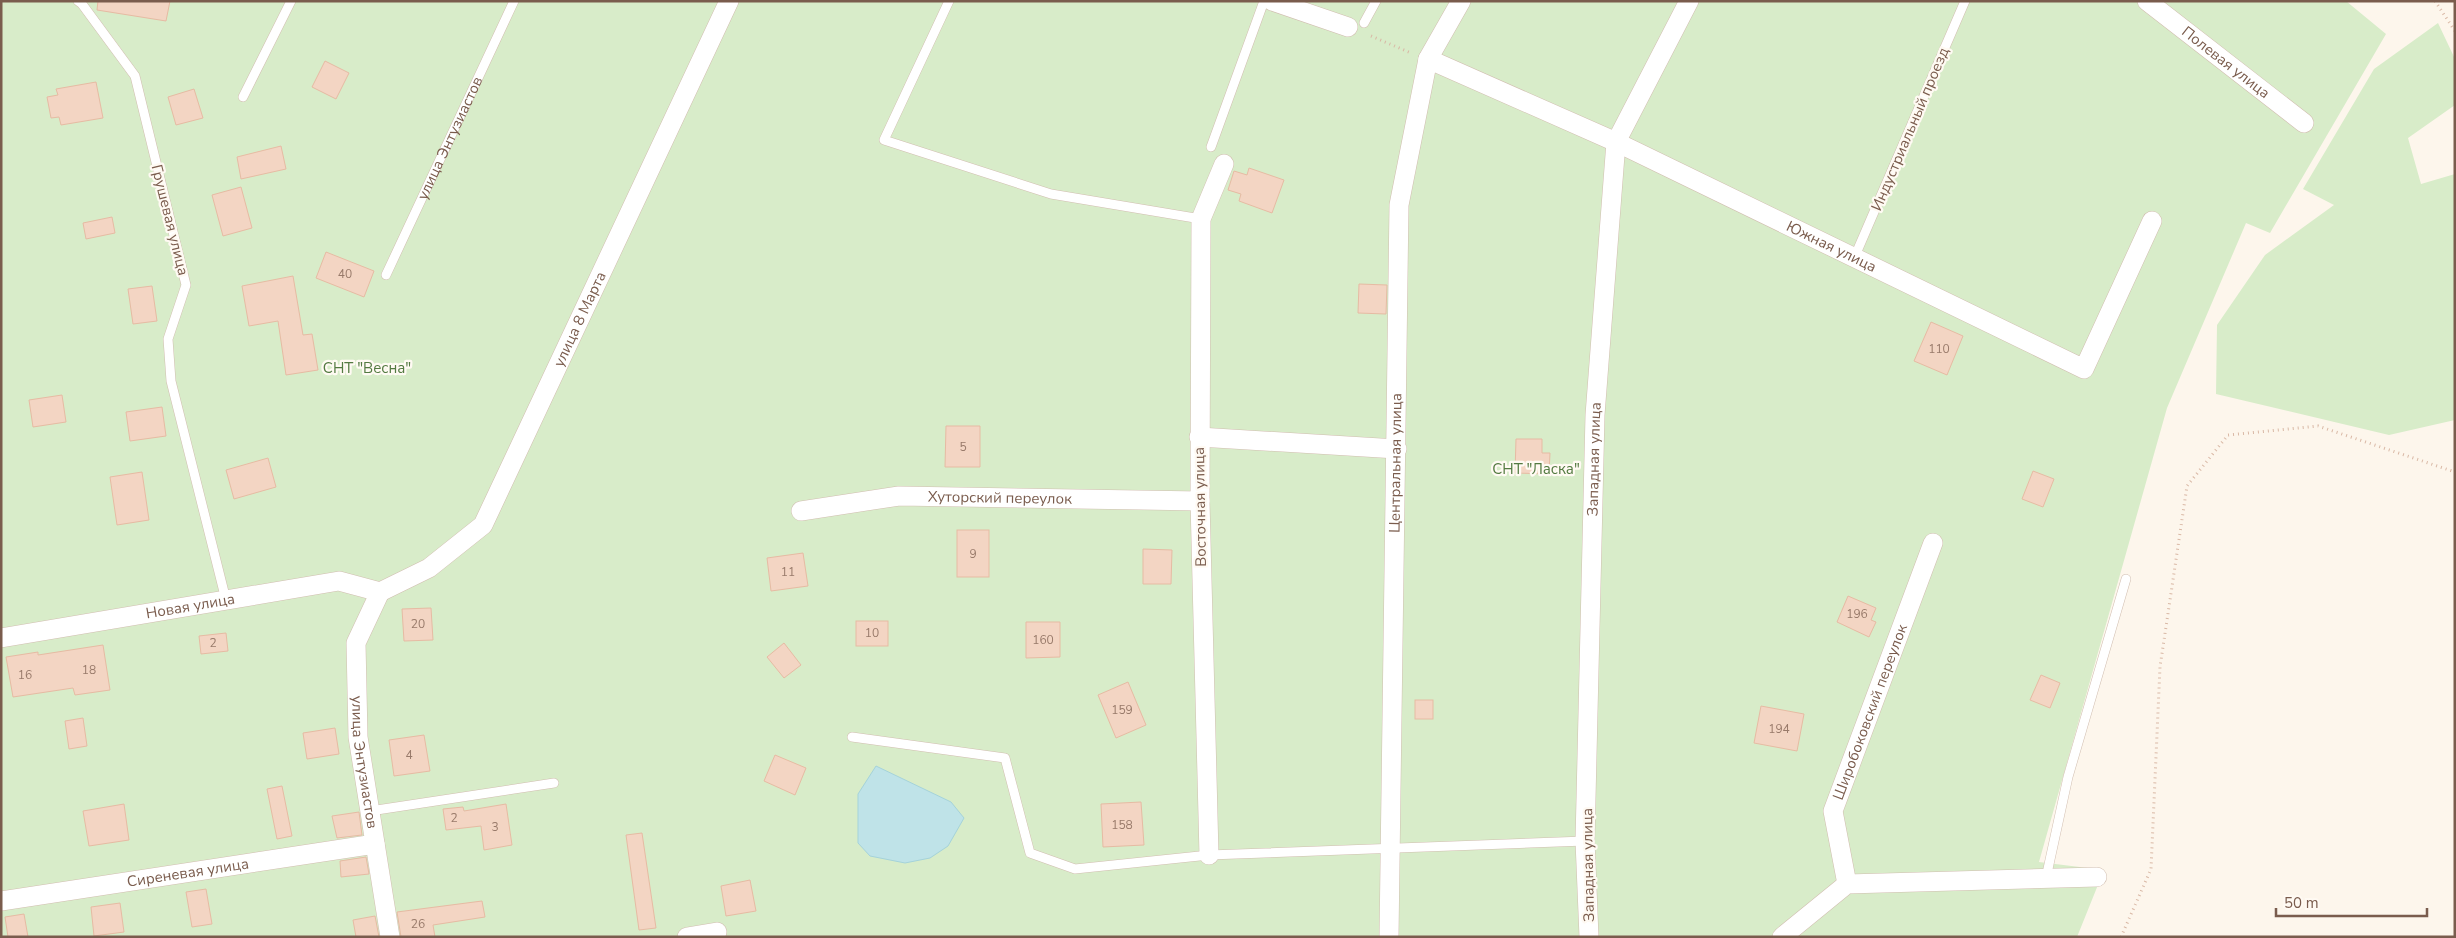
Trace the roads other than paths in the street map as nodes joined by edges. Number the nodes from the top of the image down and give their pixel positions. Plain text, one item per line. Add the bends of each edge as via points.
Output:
1 (291, 1) edge
2 (514, 1) edge
3 (729, 1) edge
4 (949, 1) edge
5 (1264, 1) edge
6 (1272, 1) edge
7 (1376, 1) edge
8 (1461, 1) edge
9 (1689, 1) edge
10 (1966, 1) edge
11 (2147, 1) edge
12 (81, 2) edge
13 (1356, 25) joint
14 (1428, 59) junction
15 (243, 97) dead end
16 (2304, 123) dead end
17 (1616, 142) junction
18 (1212, 147) dead end
19 (1224, 164) dead end
20 (1201, 219) junction
21 (2152, 221) dead end
22 (1855, 256) junction
23 (386, 275) dead end
24 (1199, 438) junction
25 (1397, 449) junction
26 (1200, 501) junction
27 (801, 511) dead end
28 (1933, 543) dead end
29 (2126, 579) dead end
30 (380, 592) junction
31 (226, 600) junction
32 (1, 638) edge
33 (852, 738) dead end
34 (554, 783) dead end
35 (370, 811) junction
36 (1585, 841) junction
37 (375, 844) junction
38 (1388, 847) junction
39 (1209, 855) junction
40 (2097, 877) dead end
41 (2046, 878) junction
42 (1847, 884) junction
43 (1, 901) edge
44 (717, 932) dead end
45 (390, 937) edge
46 (687, 937) edge
47 (1389, 937) edge
48 (1589, 937) edge
49 (1782, 937) edge

1 - 15 lane
2 - 23 lane, улица Энтузиастов
3 - 30 street, улица 8 Марта via 483,525 429,568
4 - 20 lane via 884,140 1051,194
5 - 18 lane
6 - 13 street
7 - 13 lane
8 - 14 street, Центральная улица
9 - 17 street, Западная улица
10 - 22 lane, Индустриальный проезд
11 - 16 street, Полевая улица
12 - 31 lane, Грушевая улица via 134,76 186,285 168,339 171,381
14 - 17 street, Южная улица
14 - 25 street, Центральная улица via 1399,205
17 - 22 street, Южная улица
17 - 36 street, Западная улица via 1595,415
19 - 20 street, Восточная улица
20 - 24 street, Восточная улица
21 - 22 street, Южная улица via 2084,369
24 - 25 street
24 - 26 street, Восточная улица
25 - 38 street, Центральная улица
26 - 27 street, Хуторский переулок via 899,496
26 - 39 street, Восточная улица
28 - 42 street, Широбоковский переулок via 1833,811
29 - 41 lane via 2068,777
30 - 31 street, Новая улица via 338,581
30 - 35 street, улица Энтузиастов via 356,643 358,737
31 - 32 street, Новая улица
33 - 39 lane via 1005,758 1030,853 1075,868
34 - 35 lane
35 - 37 street, улица Энтузиастов
36 - 38 lane
36 - 48 street, Западная улица
37 - 43 street, Сиреневая улица
37 - 45 street, улица Энтузиастов
38 - 39 lane
38 - 47 street, Центральная улица
40 - 41 street
41 - 42 street
42 - 49 street
44 - 46 street

